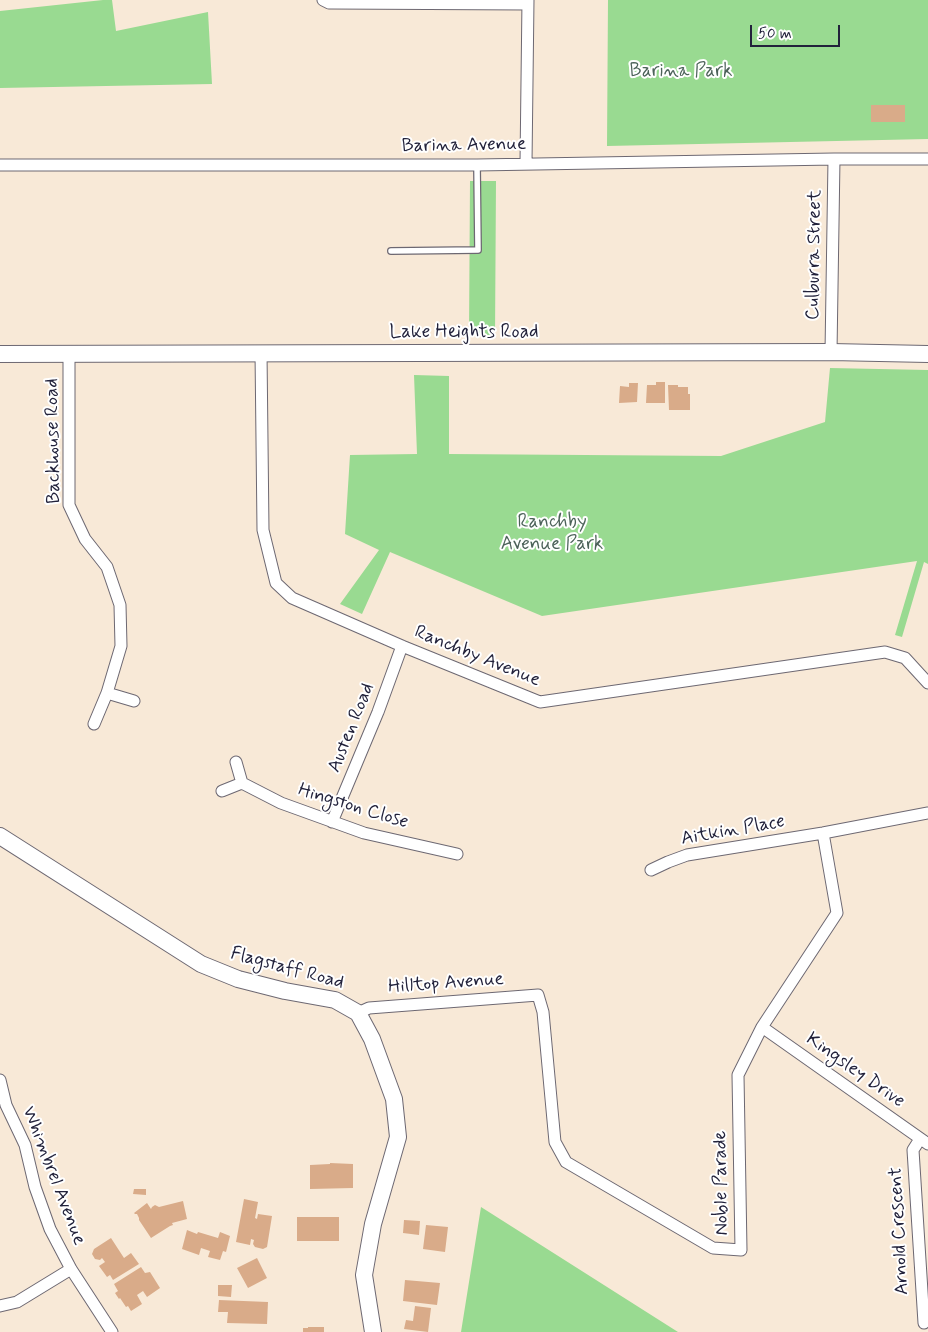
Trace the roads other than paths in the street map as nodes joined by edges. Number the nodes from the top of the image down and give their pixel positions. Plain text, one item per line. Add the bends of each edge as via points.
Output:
1 (323, 0) edge
2 (528, 2) edge
3 (834, 159) junction
4 (928, 159) edge
5 (526, 163) junction
6 (0, 165) edge
7 (477, 165) junction
8 (391, 251) dead end
9 (261, 352) junction
10 (831, 352) junction
11 (69, 353) junction
12 (0, 354) edge
13 (928, 354) edge
14 (402, 646) junction
15 (928, 683) edge
16 (107, 693) junction
17 (134, 701) dead end
18 (94, 724) dead end
19 (236, 762) dead end
20 (242, 783) junction
21 (222, 791) dead end
22 (928, 813) edge
23 (332, 822) junction
24 (823, 833) junction
25 (0, 836) edge
26 (457, 854) dead end
27 (651, 870) dead end
28 (538, 995) joint
29 (358, 1013) junction
30 (762, 1027) junction
31 (0, 1080) edge
32 (924, 1142) edge
33 (71, 1269) junction
34 (0, 1306) edge
35 (924, 1323) dead end
36 (112, 1332) edge
37 (373, 1332) edge

1 - 2 street via 329,3
2 - 5 street
3 - 4 street, Barina Avenue
3 - 5 street, Barina Avenue
3 - 10 street, Culburra Street
5 - 7 street, Barina Avenue
6 - 7 street, Barina Avenue
7 - 8 lane via 478,250
9 - 10 main road, Lake Heights Road
9 - 11 main road, Lake Heights Road
9 - 14 street, Ranchby Avenue via 263,530 276,583 292,598
10 - 13 main road, Lake Heights Road
11 - 12 main road, Lake Heights Road
11 - 16 street, Backhouse Road via 69,505 85,539 106,568 120,605 121,646
14 - 15 street, Ranchby Avenue via 540,702 885,652 904,658
14 - 23 street, Austen Road
16 - 17 street
16 - 18 street, Backhouse Road
19 - 20 street
20 - 21 street
20 - 23 street, Hingston Close via 281,803
22 - 24 street, Aitkin Place
23 - 26 street, Hingston Close via 364,833
24 - 27 street, Aitkin Place via 687,855
24 - 30 street, Noble Parade via 836,913
25 - 29 main road, Flagstaff Road via 201,964 238,979 335,1000
28 - 29 street, Hilltop Avenue via 369,1008
28 - 30 street, Noble Parade via 543,1012 555,1142 566,1162 713,1248 741,1250 738,1075
29 - 37 main road, Flagstaff Road via 372,1039 394,1099 398,1137 373,1224 364,1275
30 - 32 street, Kingsley Drive
31 - 33 street, Whimbrel Avenue via 6,1104 25,1145 34,1187
32 - 35 street, Arnold Crescent via 913,1150
33 - 34 street via 18,1302
33 - 36 street, Whimbrel Avenue

